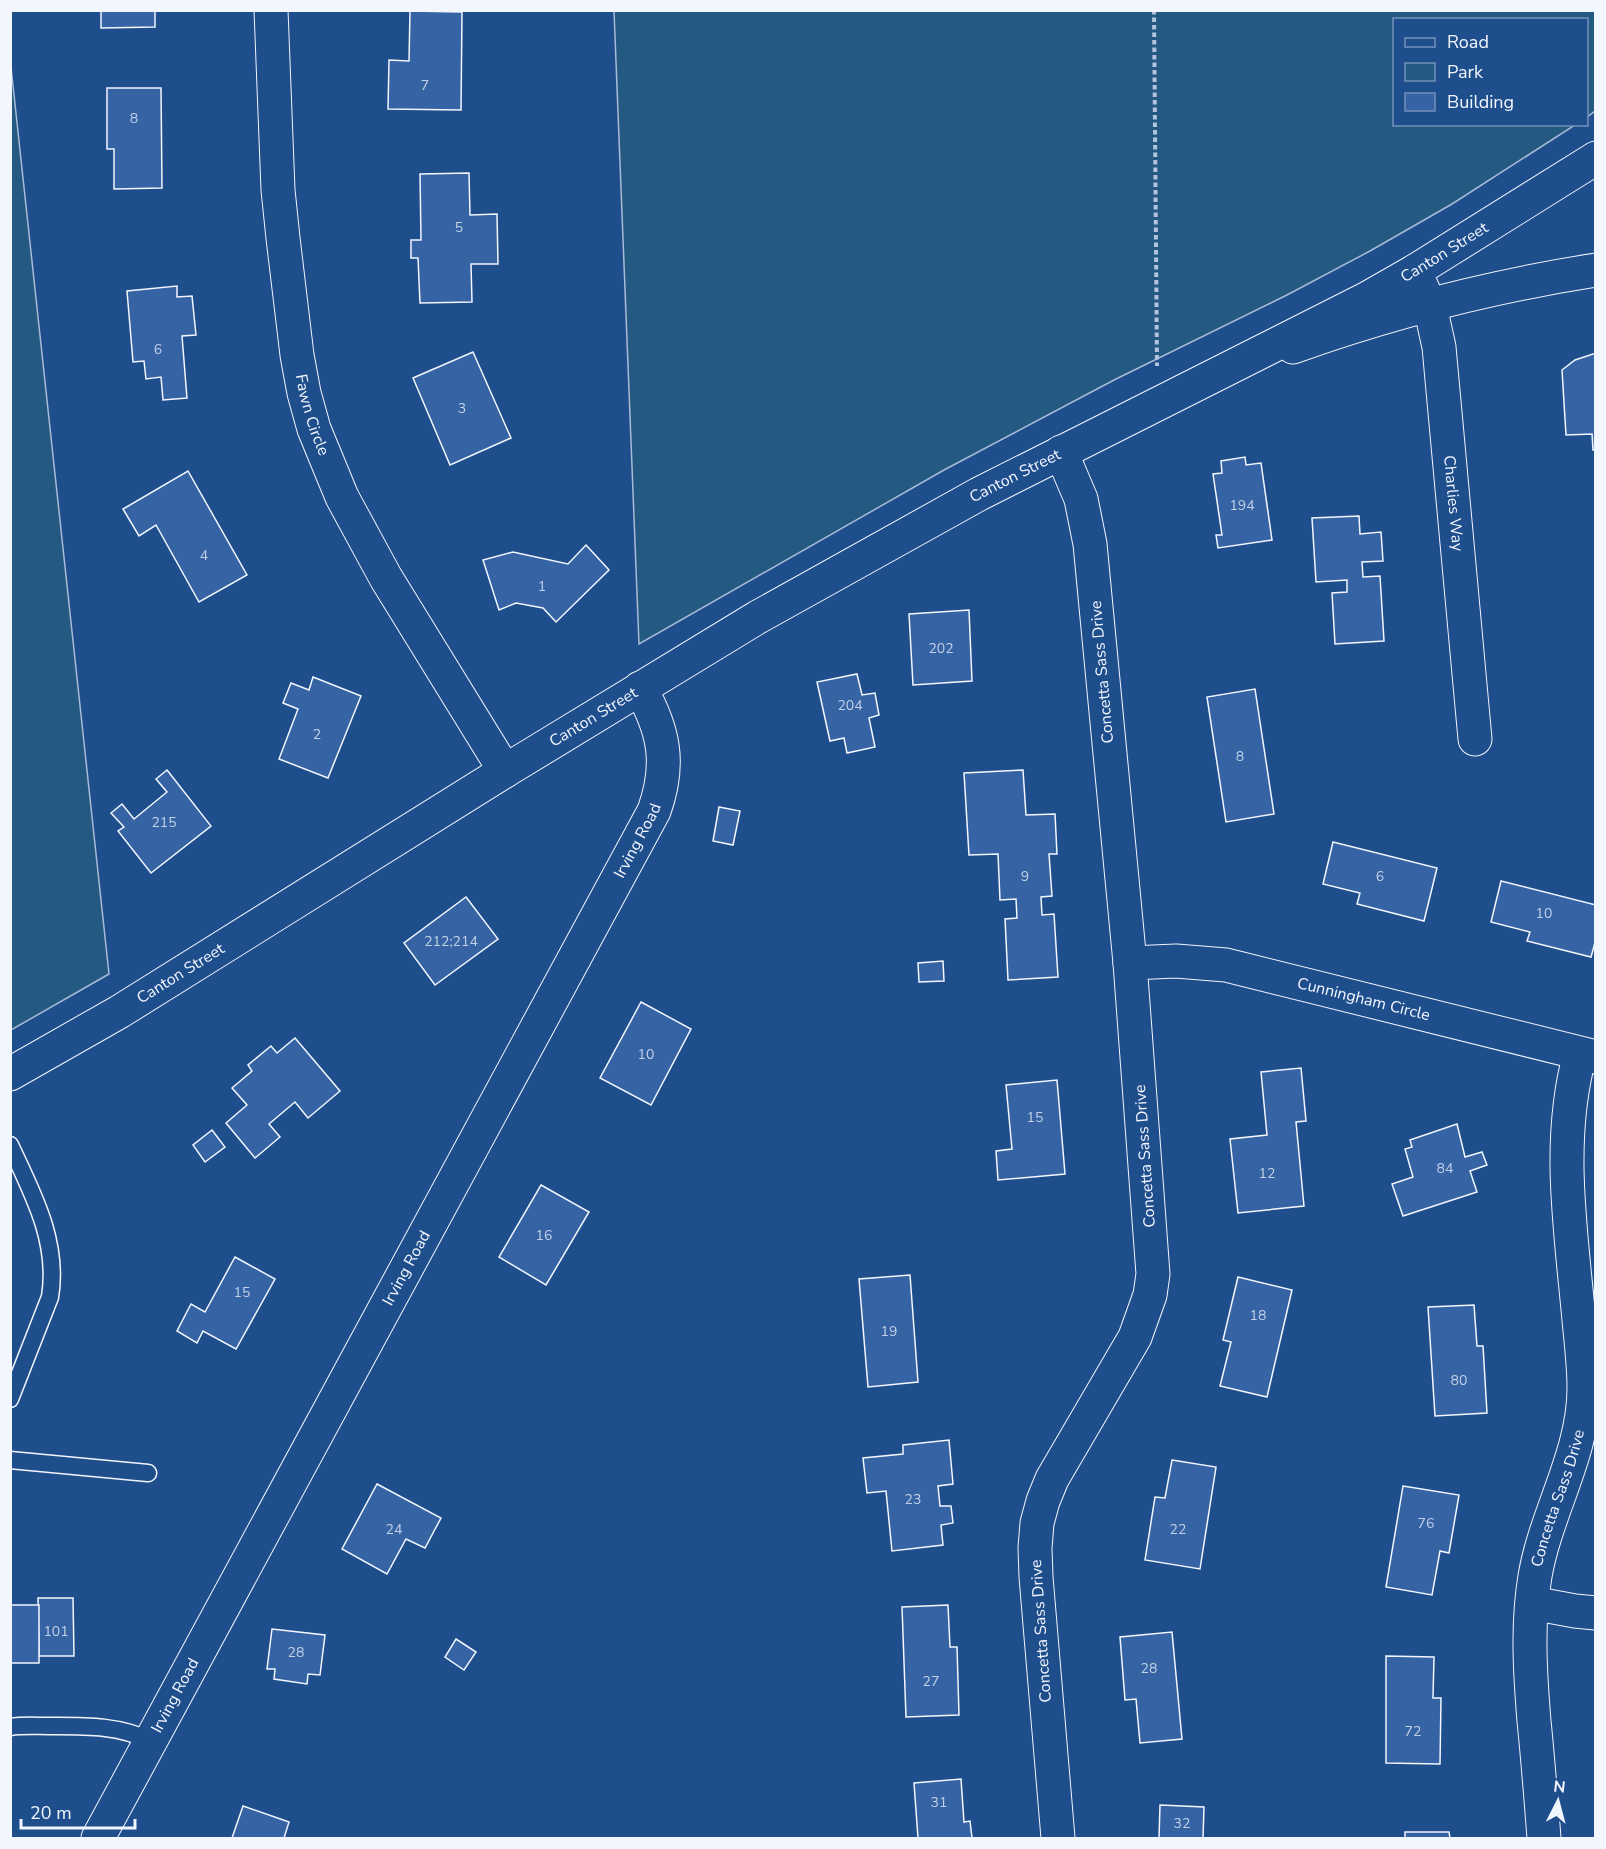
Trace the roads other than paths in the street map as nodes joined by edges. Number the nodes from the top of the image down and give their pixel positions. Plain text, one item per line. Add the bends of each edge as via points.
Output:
1 (271, 10) edge
2 (1596, 158) edge
3 (1596, 270) edge
4 (1415, 271) junction
5 (1431, 306) junction
6 (1180, 391) junction
7 (1061, 452) junction
8 (640, 688) junction
9 (1475, 739) dead end
10 (505, 771) junction
11 (1130, 963) junction
12 (1588, 1056) edge
13 (10, 1074) edge
14 (10, 1145) edge
15 (10, 1399) edge
16 (10, 1460) edge
17 (148, 1473) dead end
18 (1532, 1603) junction
19 (1596, 1613) edge
20 (10, 1727) edge
21 (151, 1741) junction
22 (98, 1839) edge
23 (1058, 1839) edge
24 (1544, 1839) edge

1 - 10 street, Fawn Circle via 278,190 297,355 314,429 342,498 386,578
2 - 4 street, Canton Street
3 - 5 street, Canton Street via 1522,283
4 - 5 street, Charlies Way
4 - 6 street, Canton Street
5 - 6 street, Canton Street via 1308,342
5 - 9 street, Charlies Way via 1442,367
6 - 7 street, Canton Street
7 - 8 street, Canton Street via 870,554
7 - 11 street, Concetta Sass Drive via 1076,483 1087,521
8 - 10 street, Canton Street
8 - 21 street, Irving Road via 655,717 664,757 654,811
10 - 13 street, Canton Street via 119,1012
11 - 12 street, Cunningham Circle via 1226,965
11 - 23 street, Concetta Sass Drive via 1153,1274 1135,1337 1052,1479 1037,1523 1036,1577
12 - 18 street, Concetta Sass Drive via 1570,1099 1566,1172 1583,1362 1583,1414 1572,1459 1540,1550
14 - 15 lane via 49,1240 52,1281 50,1298
16 - 17 lane
18 - 19 street
18 - 24 street, Concetta Sass Drive via 1530,1672
20 - 21 lane via 111,1728 127,1730
21 - 22 street, Irving Road

